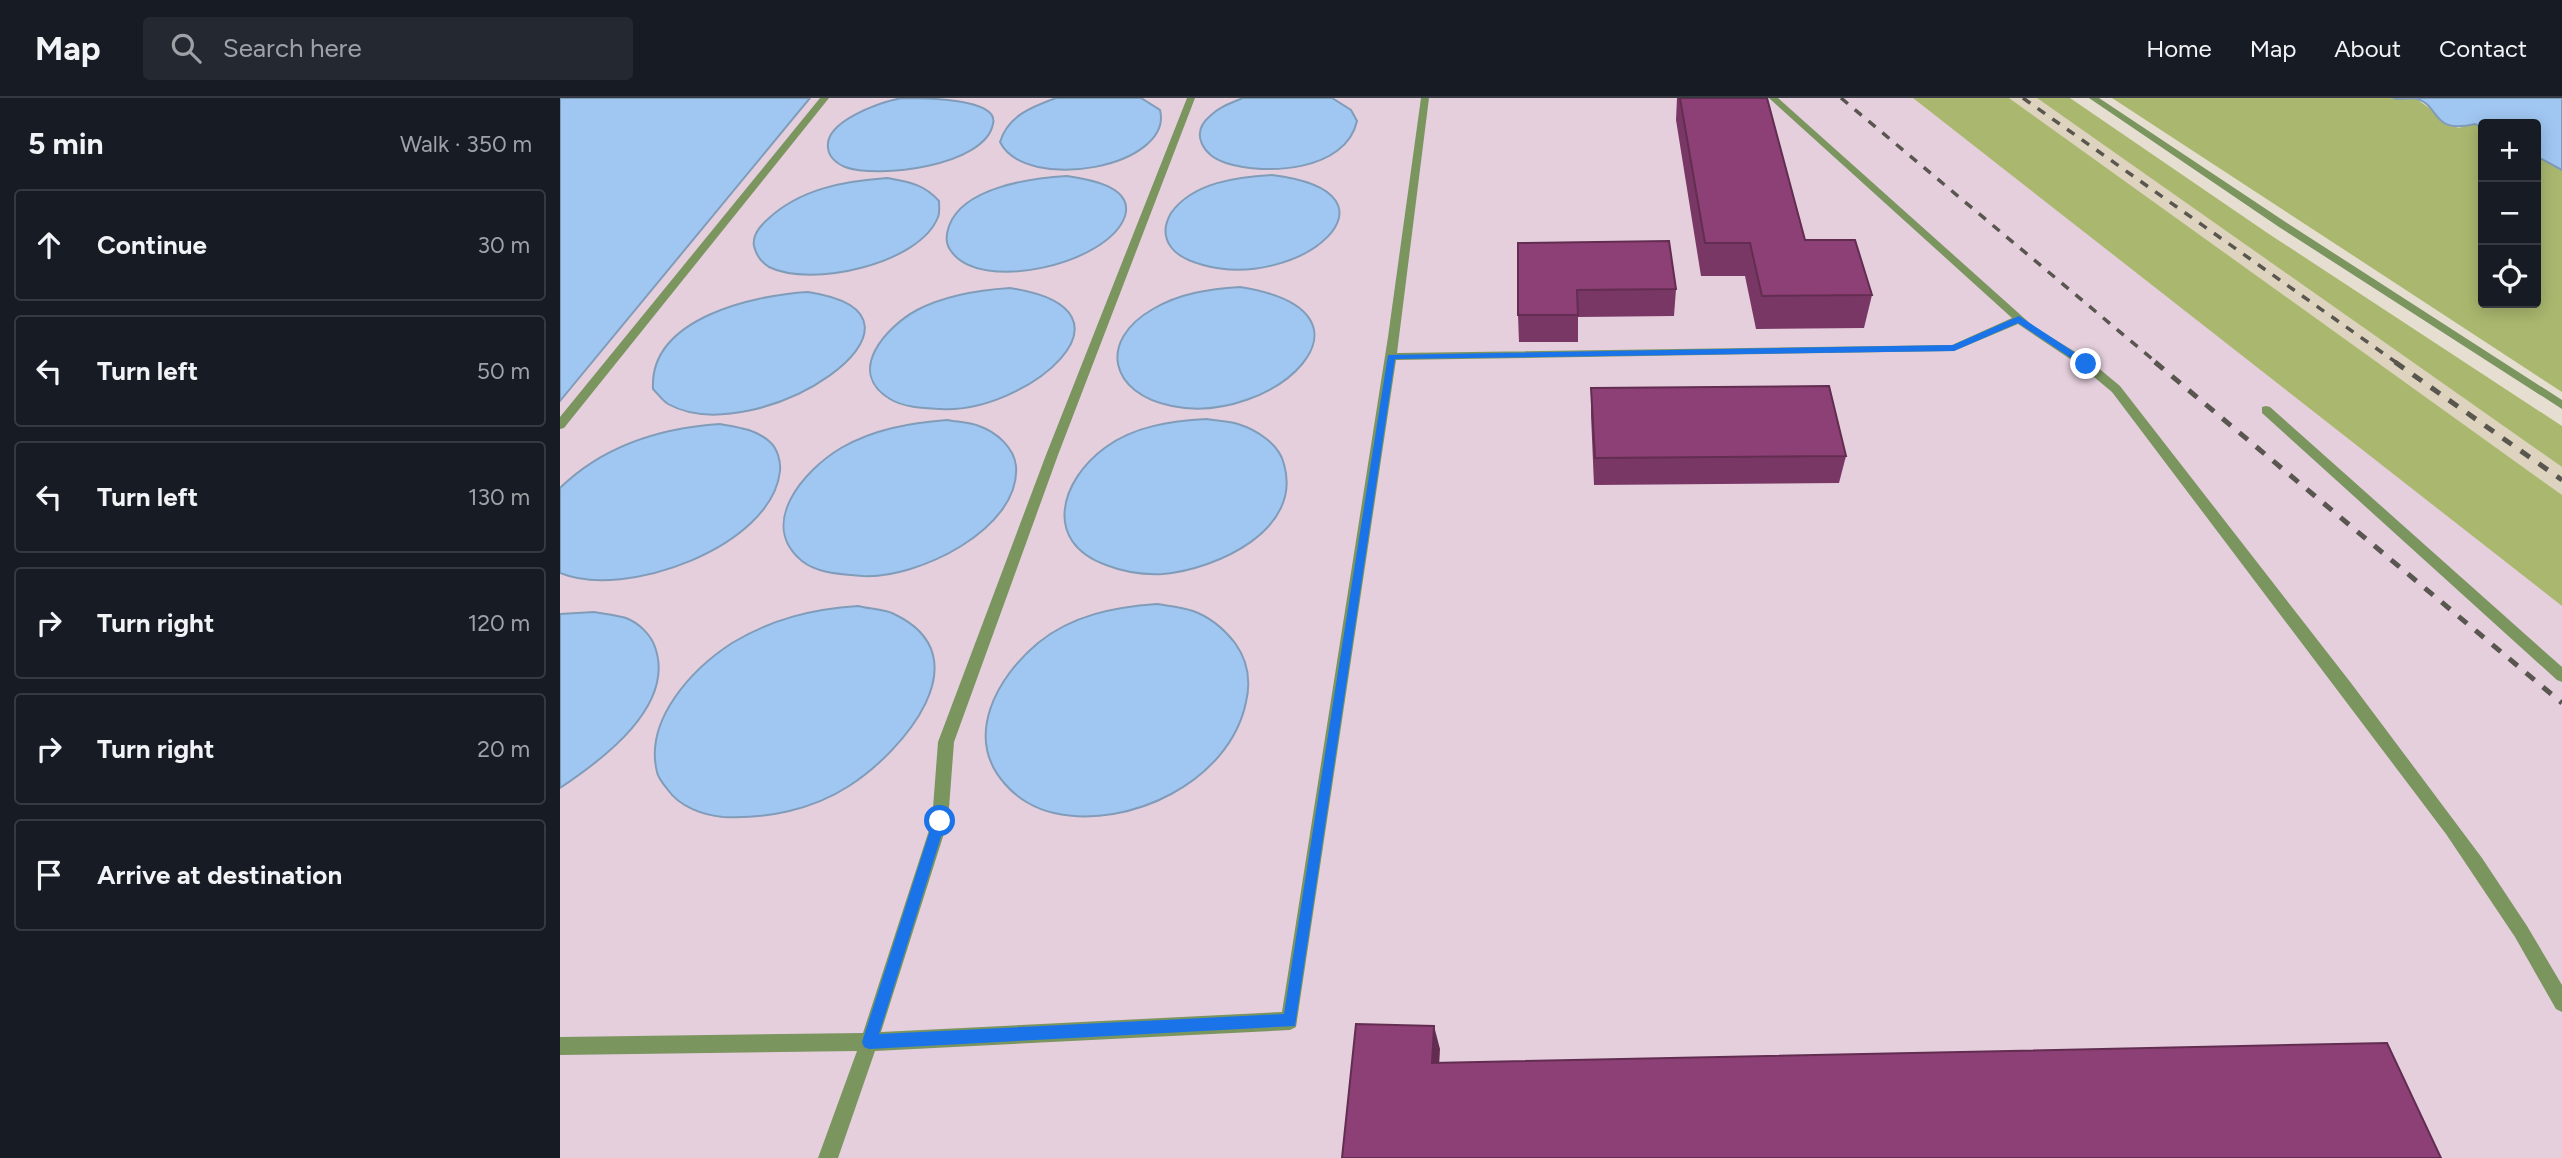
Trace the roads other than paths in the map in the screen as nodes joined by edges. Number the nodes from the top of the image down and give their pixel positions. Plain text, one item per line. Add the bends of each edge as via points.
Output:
1 (825, 98) edge
2 (1191, 98) edge
3 (1425, 98) edge
4 (1773, 98) edge
5 (2093, 98) edge
6 (2019, 319) junction
7 (1391, 357) junction
8 (2562, 405) edge
9 (2266, 410) dead end
10 (560, 425) edge
11 (2562, 676) edge
12 (2562, 1003) edge
13 (869, 1042) junction
14 (560, 1046) edge
15 (828, 1158) edge

1 - 10 lane
2 - 13 lane via 946,742 940,821
3 - 7 lane
4 - 6 lane
5 - 8 lane
6 - 7 lane via 1954,348
6 - 12 lane via 2116,390 2428,796 2537,953
7 - 13 lane via 1290,1021
9 - 11 lane
13 - 14 lane
13 - 15 lane

